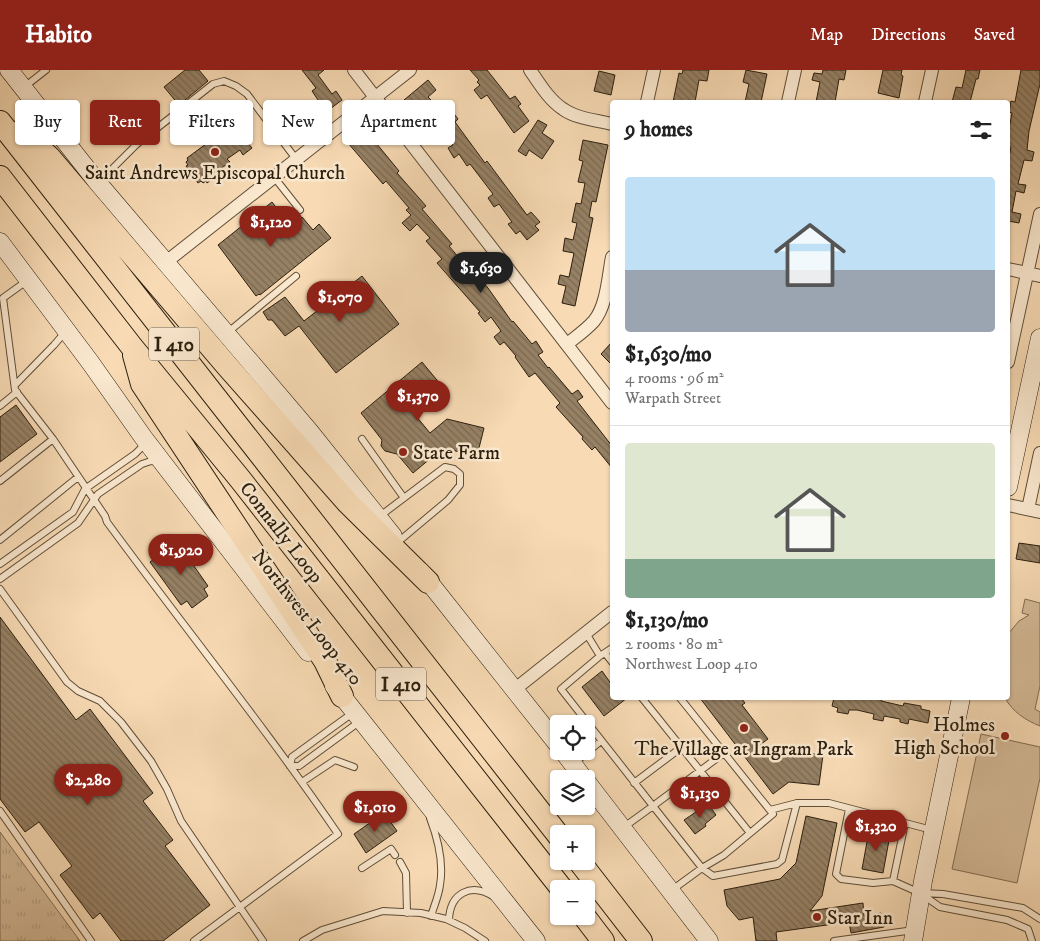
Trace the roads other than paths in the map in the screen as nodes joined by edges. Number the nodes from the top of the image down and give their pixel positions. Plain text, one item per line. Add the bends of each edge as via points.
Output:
1 (9, 70) edge
2 (46, 70) edge
3 (354, 70) edge
4 (410, 70) edge
5 (530, 70) edge
6 (654, 70) edge
7 (795, 70) edge
8 (932, 70) edge
9 (23, 88) junction
10 (375, 98) junction
11 (647, 100) edge
12 (788, 100) edge
13 (925, 100) edge
14 (0, 111) edge
15 (0, 122) edge
16 (610, 124) edge
17 (296, 160) junction
18 (0, 177) edge
19 (274, 177) junction
20 (98, 183) junction
21 (300, 210) dead end
22 (1040, 214) edge
23 (0, 242) edge
24 (166, 262) junction
25 (610, 268) edge
26 (1010, 269) edge
27 (1027, 273) junction
28 (296, 276) dead end
29 (1040, 276) edge
30 (29, 279) junction
31 (1, 298) edge
32 (66, 330) junction
33 (226, 334) junction
34 (1040, 338) edge
35 (567, 344) junction
36 (132, 346) junction
37 (1010, 353) edge
38 (16, 388) junction
39 (610, 399) edge
40 (0, 406) edge
41 (143, 437) junction
42 (53, 439) junction
43 (362, 440) dead end
44 (1040, 453) edge
45 (163, 463) junction
46 (78, 477) junction
47 (1010, 478) edge
48 (0, 481) edge
49 (85, 489) junction
50 (404, 498) junction
51 (93, 500) junction
52 (1010, 505) edge
53 (1034, 510) edge
54 (378, 517) junction
55 (0, 540) edge
56 (398, 542) junction
57 (0, 564) edge
58 (0, 580) edge
59 (428, 582) junction
60 (0, 589) edge
61 (610, 614) edge
62 (586, 633) junction
63 (610, 649) edge
64 (602, 654) junction
65 (610, 660) edge
66 (514, 690) junction
67 (644, 700) edge
68 (682, 700) edge
69 (962, 700) edge
70 (352, 709) junction
71 (550, 735) edge
72 (601, 741) junction
73 (595, 744) edge
74 (682, 747) junction
75 (724, 753) junction
76 (570, 760) edge
77 (290, 766) junction
78 (354, 766) dead end
79 (577, 770) edge
80 (700, 770) junction
81 (302, 782) junction
82 (634, 783) junction
83 (417, 792) junction
84 (595, 793) edge
85 (798, 803) junction
86 (653, 806) junction
87 (850, 809) junction
88 (770, 810) junction
89 (0, 811) edge
90 (905, 823) junction
91 (550, 825) edge
92 (623, 828) junction
93 (933, 830) junction
94 (750, 833) junction
95 (395, 854) dead end
96 (400, 862) dead end
97 (362, 868) dead end
98 (702, 868) junction
99 (586, 870) edge
100 (555, 880) edge
101 (893, 881) junction
102 (671, 891) junction
103 (920, 893) junction
104 (507, 905) junction
105 (241, 907) junction
106 (407, 913) junction
107 (431, 916) junction
108 (1040, 919) edge
109 (449, 920) junction
110 (591, 925) edge
111 (914, 936) edge
112 (602, 940) edge
113 (91, 941) edge
114 (194, 941) edge
115 (263, 941) edge
116 (303, 941) edge
117 (484, 941) edge
118 (536, 941) edge
119 (642, 941) edge
120 (709, 941) edge
121 (834, 941) edge
122 (1032, 941) edge

1 - 9 main road
2 - 9 lane
3 - 10 street
4 - 10 street
5 - 16 street via 563,109 577,116
6 - 11 street
7 - 12 street
8 - 13 street
9 - 20 main road
10 - 17 street
10 - 35 street
14 - 59 highway via 49,157 215,353 348,503
15 - 91 highway, Connally Loop / I 410
17 - 19 street
17 - 20 lane via 247,94 224,81 213,84 137,144
18 - 36 highway, Connally Loop / I 410
19 - 21 lane
19 - 24 street
20 - 24 main road
22 - 27 street
23 - 30 main road, Northwest Loop 410
24 - 33 main road
25 - 35 street via 598,315
26 - 27 street
27 - 29 street
27 - 37 street
28 - 33 lane
30 - 31 lane
30 - 32 main road, Northwest Loop 410
31 - 38 lane
32 - 38 lane
32 - 41 main road, Northwest Loop 410
33 - 54 main road
34 - 47 main road
35 - 39 street
36 - 70 highway via 142,384 325,661
36 - 100 highway, Connally Loop / I 410
38 - 40 lane
38 - 42 lane
41 - 45 main road, Northwest Loop 410
41 - 49 lane via 136,454
42 - 46 lane
42 - 48 lane
43 - 50 lane
44 - 53 street
45 - 51 lane via 151,461 142,464
45 - 70 main road, Northwest Loop 410
46 - 49 lane
46 - 55 lane
49 - 51 lane
49 - 57 lane via 73,512
50 - 54 lane
50 - 56 lane via 445,467 460,474 460,485 448,500
51 - 58 lane via 78,523
51 - 77 lane
52 - 53 street
54 - 56 main road
56 - 59 main road
59 - 66 main road
60 - 105 lane via 67,682 100,701 151,761 181,821
61 - 62 street
62 - 64 lane
62 - 66 street
63 - 64 lane
64 - 65 lane
64 - 72 lane via 561,689
66 - 71 main road
67 - 74 lane
68 - 75 lane
69 - 93 main road
70 - 77 lane via 292,757
70 - 77 lane via 299,766
70 - 83 main road, Northwest Loop 410
72 - 73 lane
72 - 82 lane
74 - 80 lane
74 - 82 lane
75 - 80 lane
75 - 88 lane
76 - 79 main road
77 - 81 lane
78 - 81 lane via 335,760
80 - 86 lane
80 - 94 lane
81 - 105 lane via 338,834
82 - 86 lane
83 - 104 main road, Northwest Loop 410
83 - 107 lane via 431,819 440,855 440,887
84 - 92 main road
85 - 87 lane via 829,804
85 - 88 lane
85 - 98 lane via 782,860 777,864 712,876
86 - 92 lane
86 - 98 lane
87 - 90 lane
87 - 101 lane via 836,874 840,879 873,883
88 - 94 lane via 774,814
89 - 113 lane
90 - 93 lane
90 - 101 lane
92 - 102 main road
93 - 103 main road
94 - 98 lane
95 - 97 lane via 391,849
96 - 106 lane via 406,872
98 - 102 lane
99 - 119 highway
101 - 103 lane
102 - 120 main road
103 - 108 lane via 1023,908
103 - 111 main road
103 - 122 lane via 940,907 1007,920 1028,929
104 - 109 lane via 484,892 467,891 453,900
104 - 118 main road, Northwest Loop 410
105 - 114 lane
105 - 115 lane
106 - 107 lane
106 - 116 lane via 383,912 322,930
107 - 109 lane
109 - 117 lane
110 - 112 highway
111 - 121 lane

